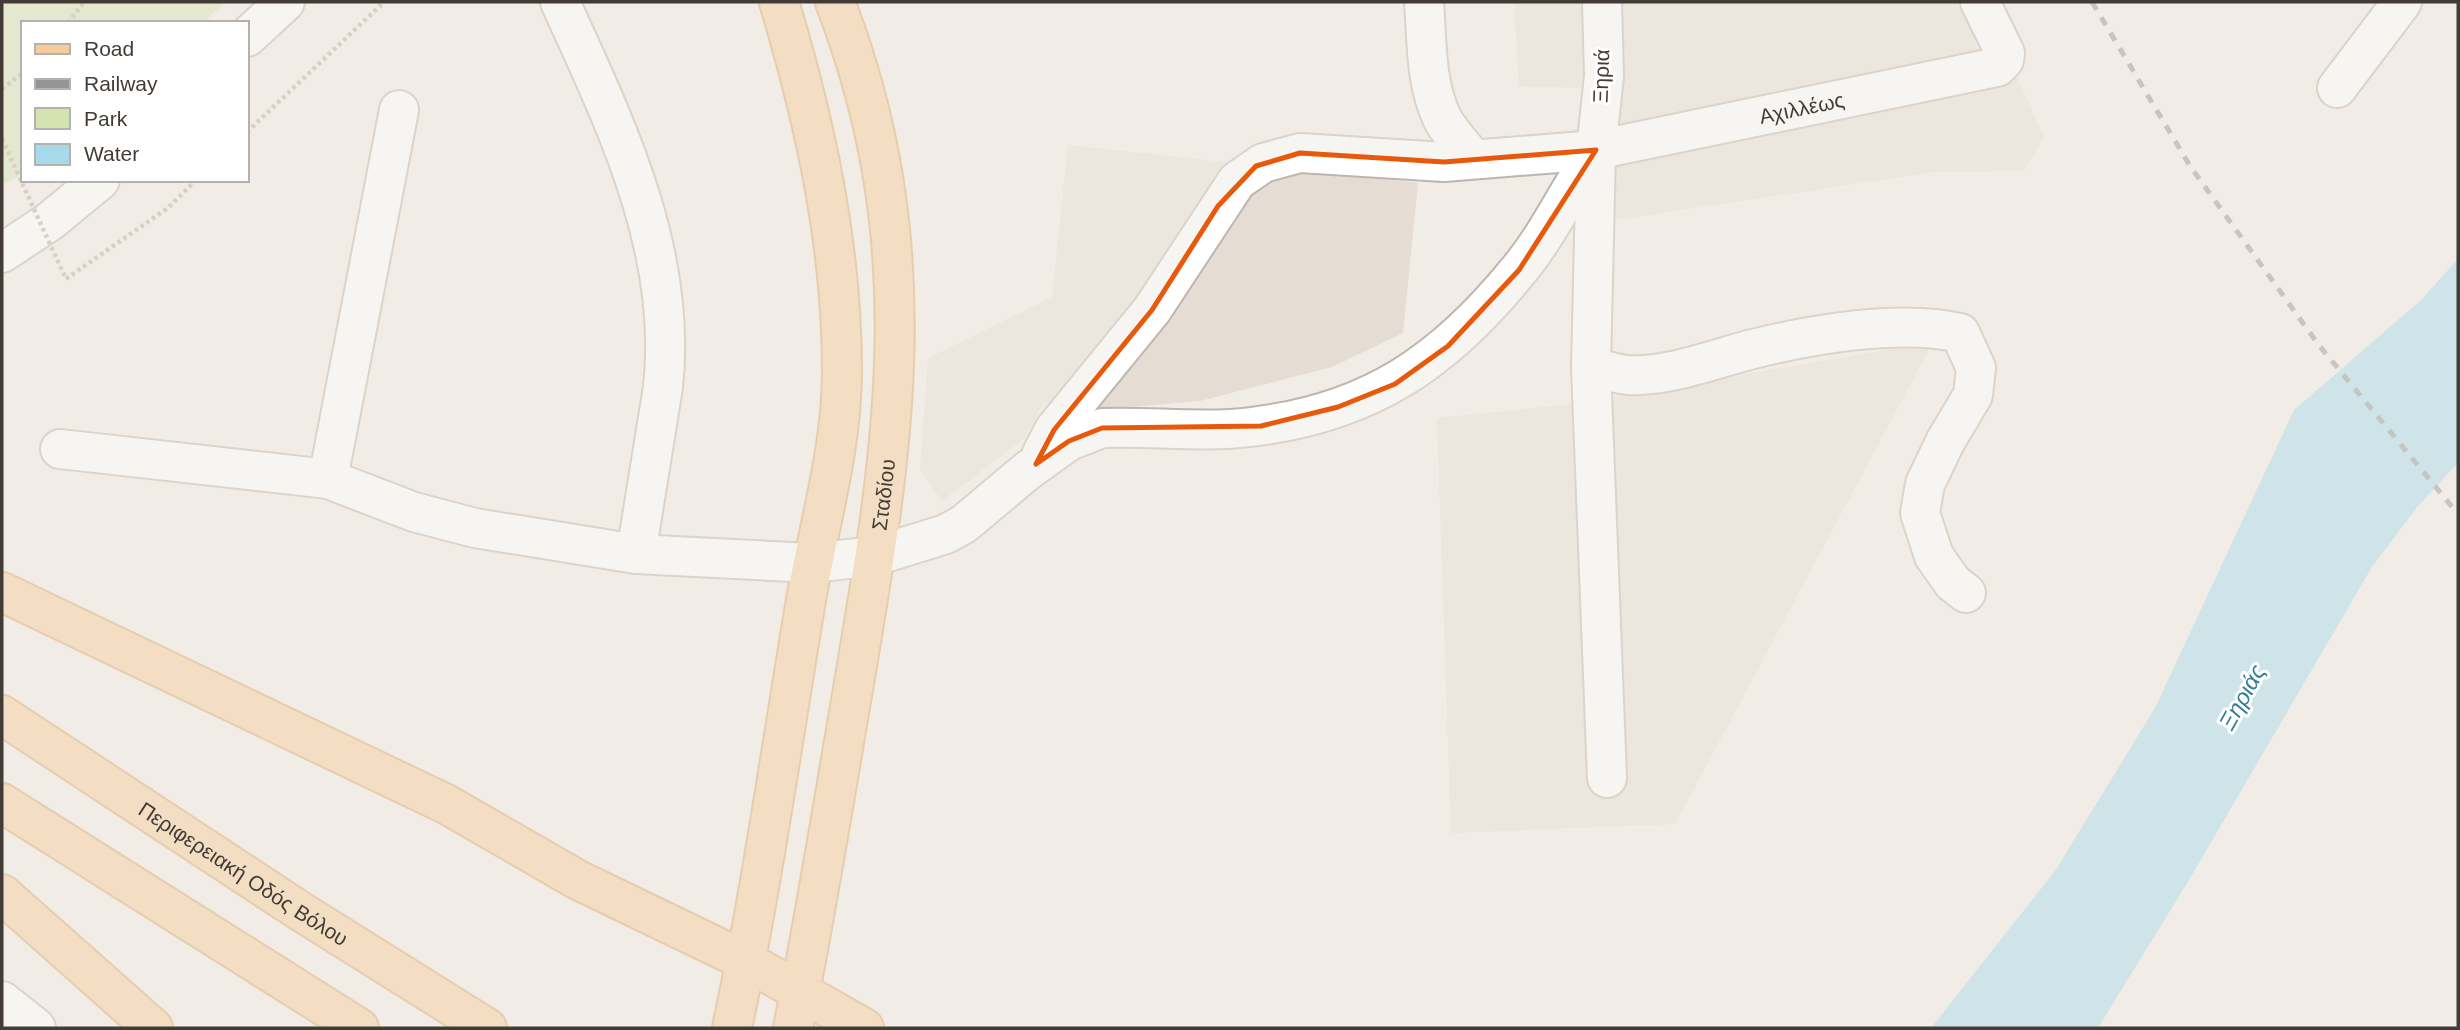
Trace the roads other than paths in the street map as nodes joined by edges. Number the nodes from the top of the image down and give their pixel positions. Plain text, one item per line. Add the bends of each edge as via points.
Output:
1 (285, 2) edge
2 (559, 2) edge
3 (779, 2) edge
4 (835, 2) edge
5 (1424, 2) edge
6 (1602, 2) edge
7 (1979, 2) edge
8 (2402, 2) edge
9 (248, 36) edge
10 (2337, 88) dead end
11 (399, 110) dead end
12 (1596, 150) junction
13 (1473, 159) junction
14 (98, 182) edge
15 (2, 253) edge
16 (1591, 367) junction
17 (60, 449) dead end
18 (1036, 464) junction
19 (328, 479) junction
20 (636, 554) junction
21 (875, 556) junction
22 (812, 563) junction
23 (2, 592) edge
24 (1966, 593) dead end
25 (2, 715) edge
26 (1607, 778) dead end
27 (2, 803) edge
28 (2, 894) edge
29 (746, 961) junction
30 (801, 990) junction
31 (2, 1001) edge
32 (734, 1017) edge
33 (36, 1028) edge
34 (153, 1028) edge
35 (359, 1028) edge
36 (487, 1028) edge
37 (793, 1028) edge
38 (864, 1028) edge

1 - 9 street
2 - 20 street via 620,132 642,202 664,303 663,387
3 - 22 main road via 824,177 841,322 840,414
4 - 21 main road, Σταδίου via 868,104 894,258 894,397
5 - 13 street via 1437,103 1444,121
6 - 12 street, Ξηριά via 1604,76
7 - 12 street, Αχιλλέως via 2002,46 2004,60 1997,67
8 - 10 street
11 - 19 street
12 - 13 street, Αχιλλέως
12 - 16 street, Ξηριά
12 - 18 street via 1519,270 1448,346 1395,384 1338,407 1248,428 1102,428 1069,441
13 - 18 street, Αχιλλέως via 1444,162 1300,153 1256,166 1218,206 1152,310 1054,430
14 - 15 street
16 - 24 street via 1627,375 1662,373 1756,348 1885,326 1933,326 1960,332 1976,368 1973,395 1925,484 1920,513 1934,556
16 - 26 street, Ξηριά
17 - 19 street
18 - 21 street via 964,524 925,542
19 - 20 street via 414,512 475,528
20 - 22 street
21 - 22 street
21 - 30 main road, Σταδίου
22 - 29 main road
23 - 29 main road via 446,804 578,880
25 - 36 main road, Περιφερειακή Οδός Βόλου
27 - 35 main road
28 - 34 main road
29 - 30 main road
29 - 32 main road
30 - 37 main road, Σταδίου
30 - 38 main road
31 - 33 street

